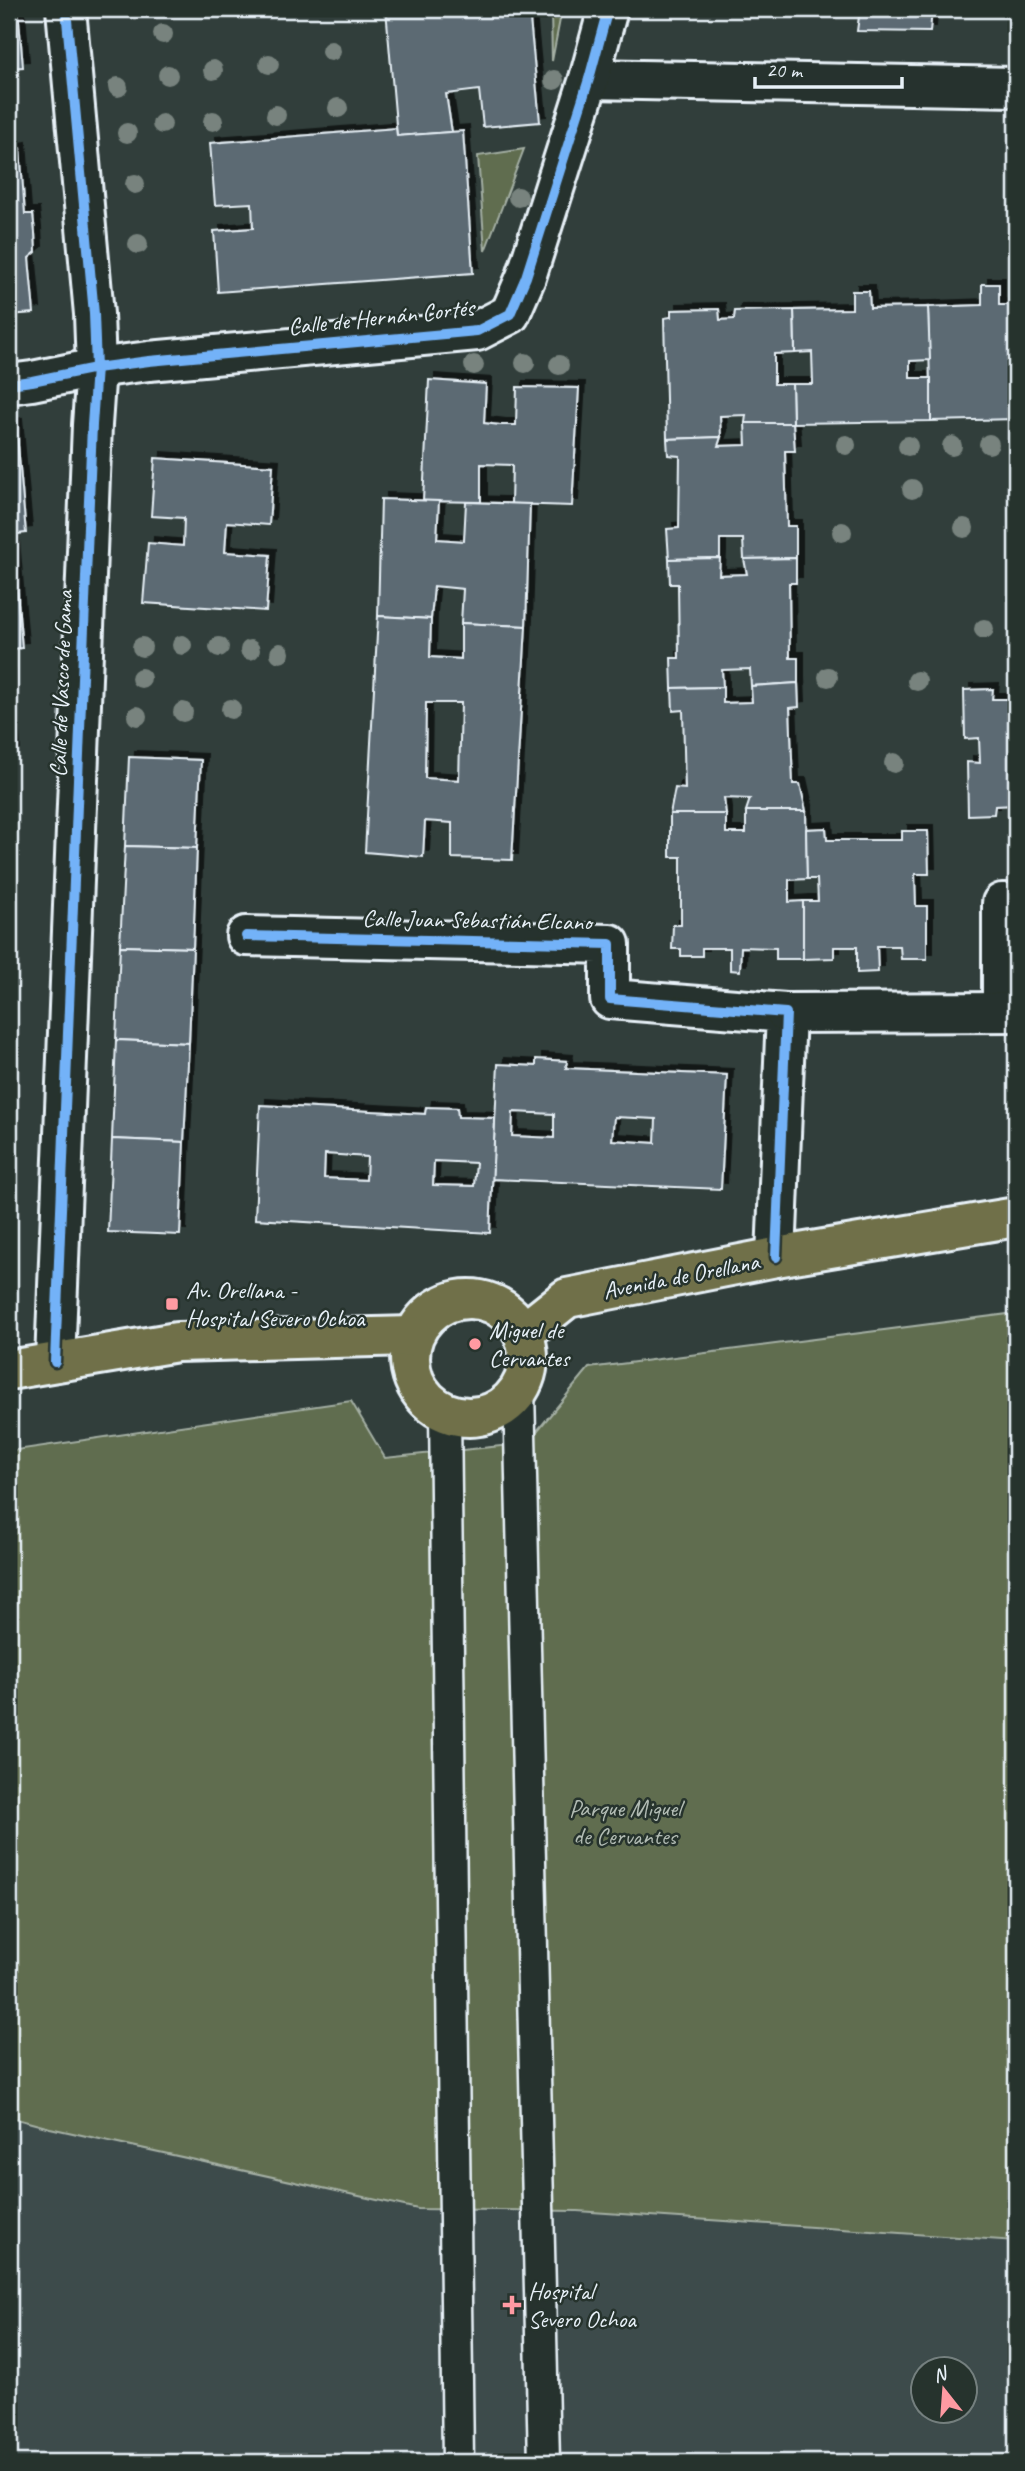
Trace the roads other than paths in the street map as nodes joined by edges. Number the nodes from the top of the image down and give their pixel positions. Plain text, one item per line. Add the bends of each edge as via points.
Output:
1 (66, 9) edge
2 (608, 9) edge
3 (589, 79) junction
4 (1016, 87) edge
5 (96, 368) junction
6 (9, 384) edge
7 (1016, 903) edge
8 (246, 936) dead end
9 (1009, 1012) edge
10 (786, 1013) junction
11 (1016, 1217) edge
12 (776, 1257) junction
13 (523, 1333) junction
14 (413, 1336) junction
15 (55, 1362) junction
16 (9, 1370) edge
17 (519, 1390) junction
18 (445, 1413) junction
19 (458, 2462) edge
20 (544, 2462) edge

1 - 5 street, Calle de Vasco de Gama
2 - 3 street, Calle de Hernán Cortés
3 - 4 street
3 - 5 street, Calle de Hernán Cortés via 510,314 477,331
5 - 6 street, Calle de Hernán Cortés
5 - 15 street, Calle de Vasco de Gama
7 - 9 street, Calle Juan Sebastián Elcano via 1002,903
8 - 10 street, Calle Juan Sebastián Elcano via 610,944 610,999
9 - 10 street, Calle Juan Sebastián Elcano
10 - 12 street
11 - 12 main road, Avenida de Orellana
12 - 13 main road, Avenida de Orellana via 567,1298
13 - 14 main road via 496,1305 477,1299 439,1306
13 - 17 main road via 529,1352
14 - 15 main road via 177,1342
14 - 18 main road via 411,1374 419,1392
15 - 16 main road
17 - 18 main road via 507,1405 489,1415 470,1418
17 - 20 lane
18 - 19 lane

